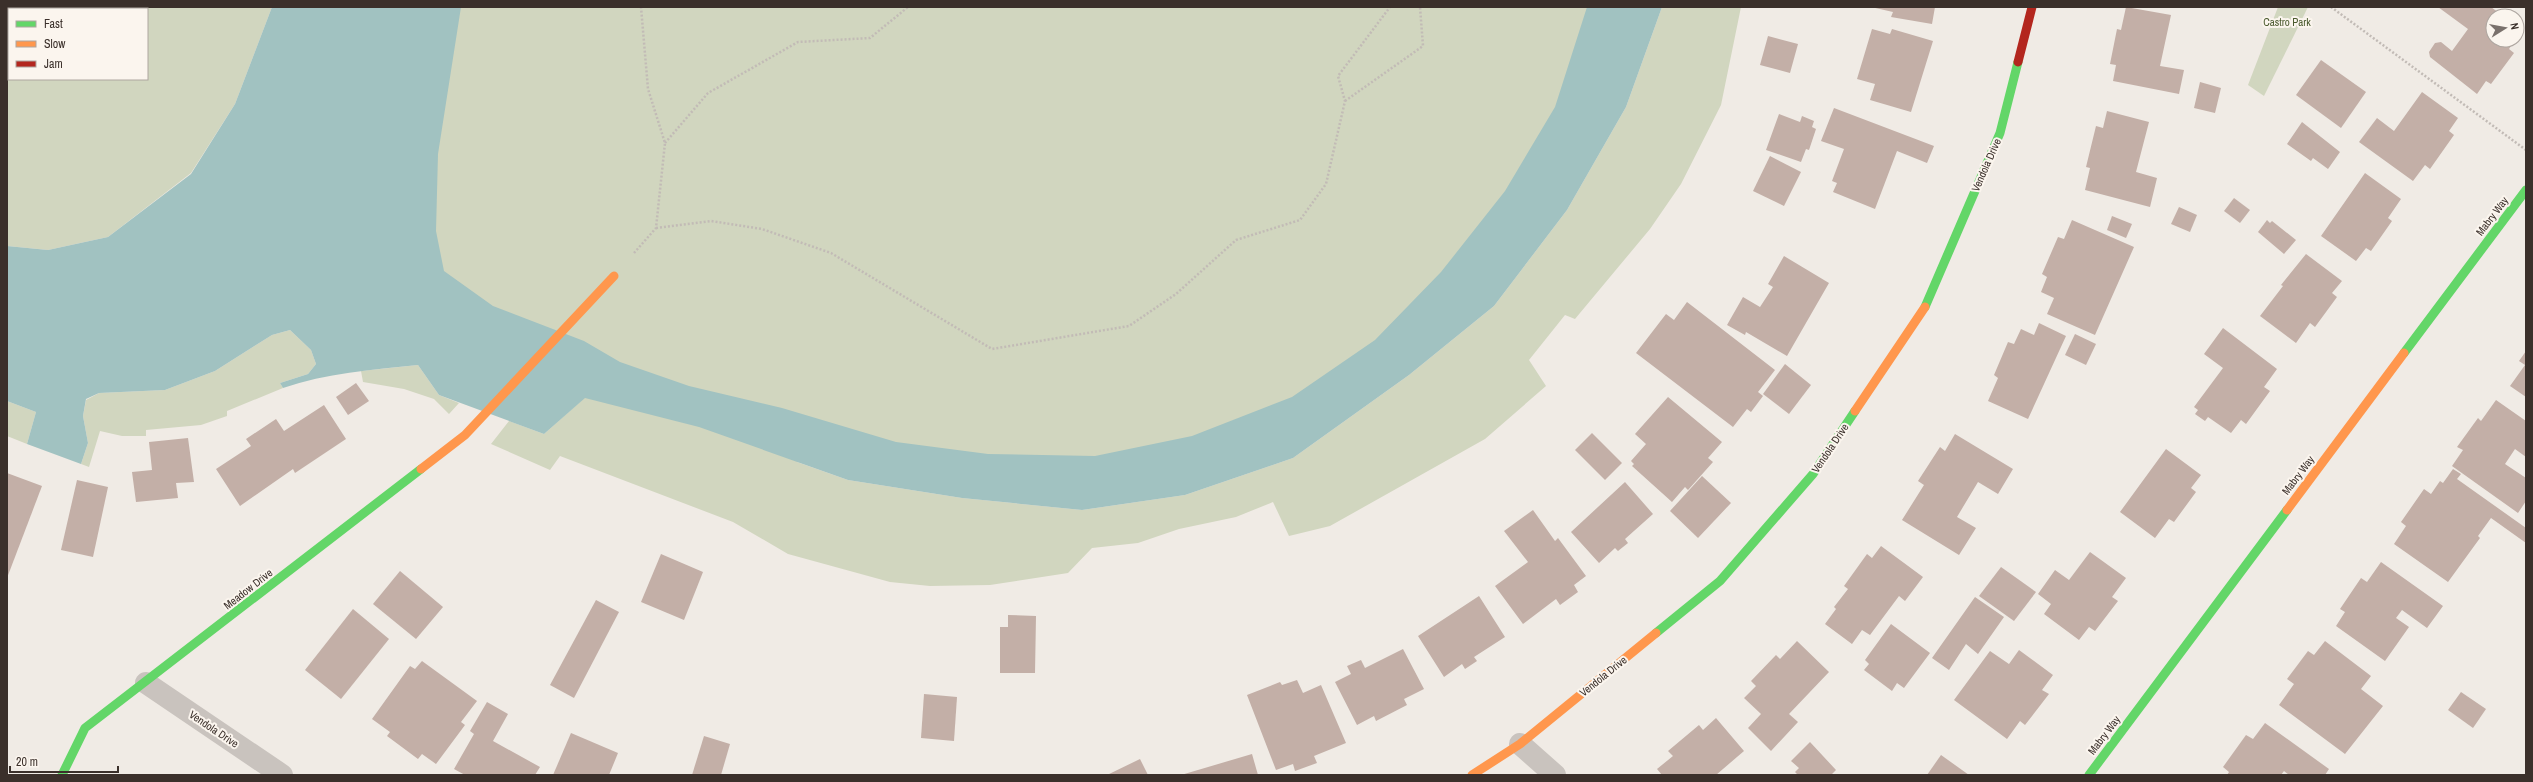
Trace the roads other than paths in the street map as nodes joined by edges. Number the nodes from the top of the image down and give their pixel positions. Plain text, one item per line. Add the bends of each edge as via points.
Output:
1 (2032, 7) edge
2 (2526, 190) edge
3 (614, 276) road end
4 (146, 683) junction
5 (1520, 744) junction
6 (62, 775) edge
7 (282, 775) edge
8 (1472, 775) edge
9 (1556, 775) edge
10 (2089, 775) edge

1 - 5 street, Vendola Drive via 2000,133 1924,307 1813,474 1720,581
2 - 10 street, Mabry Way
3 - 4 street, Meadow Drive via 465,435
4 - 6 street, Meadow Drive via 85,728
4 - 7 street, Vendola Drive
5 - 8 street, Vendola Drive
5 - 9 street

